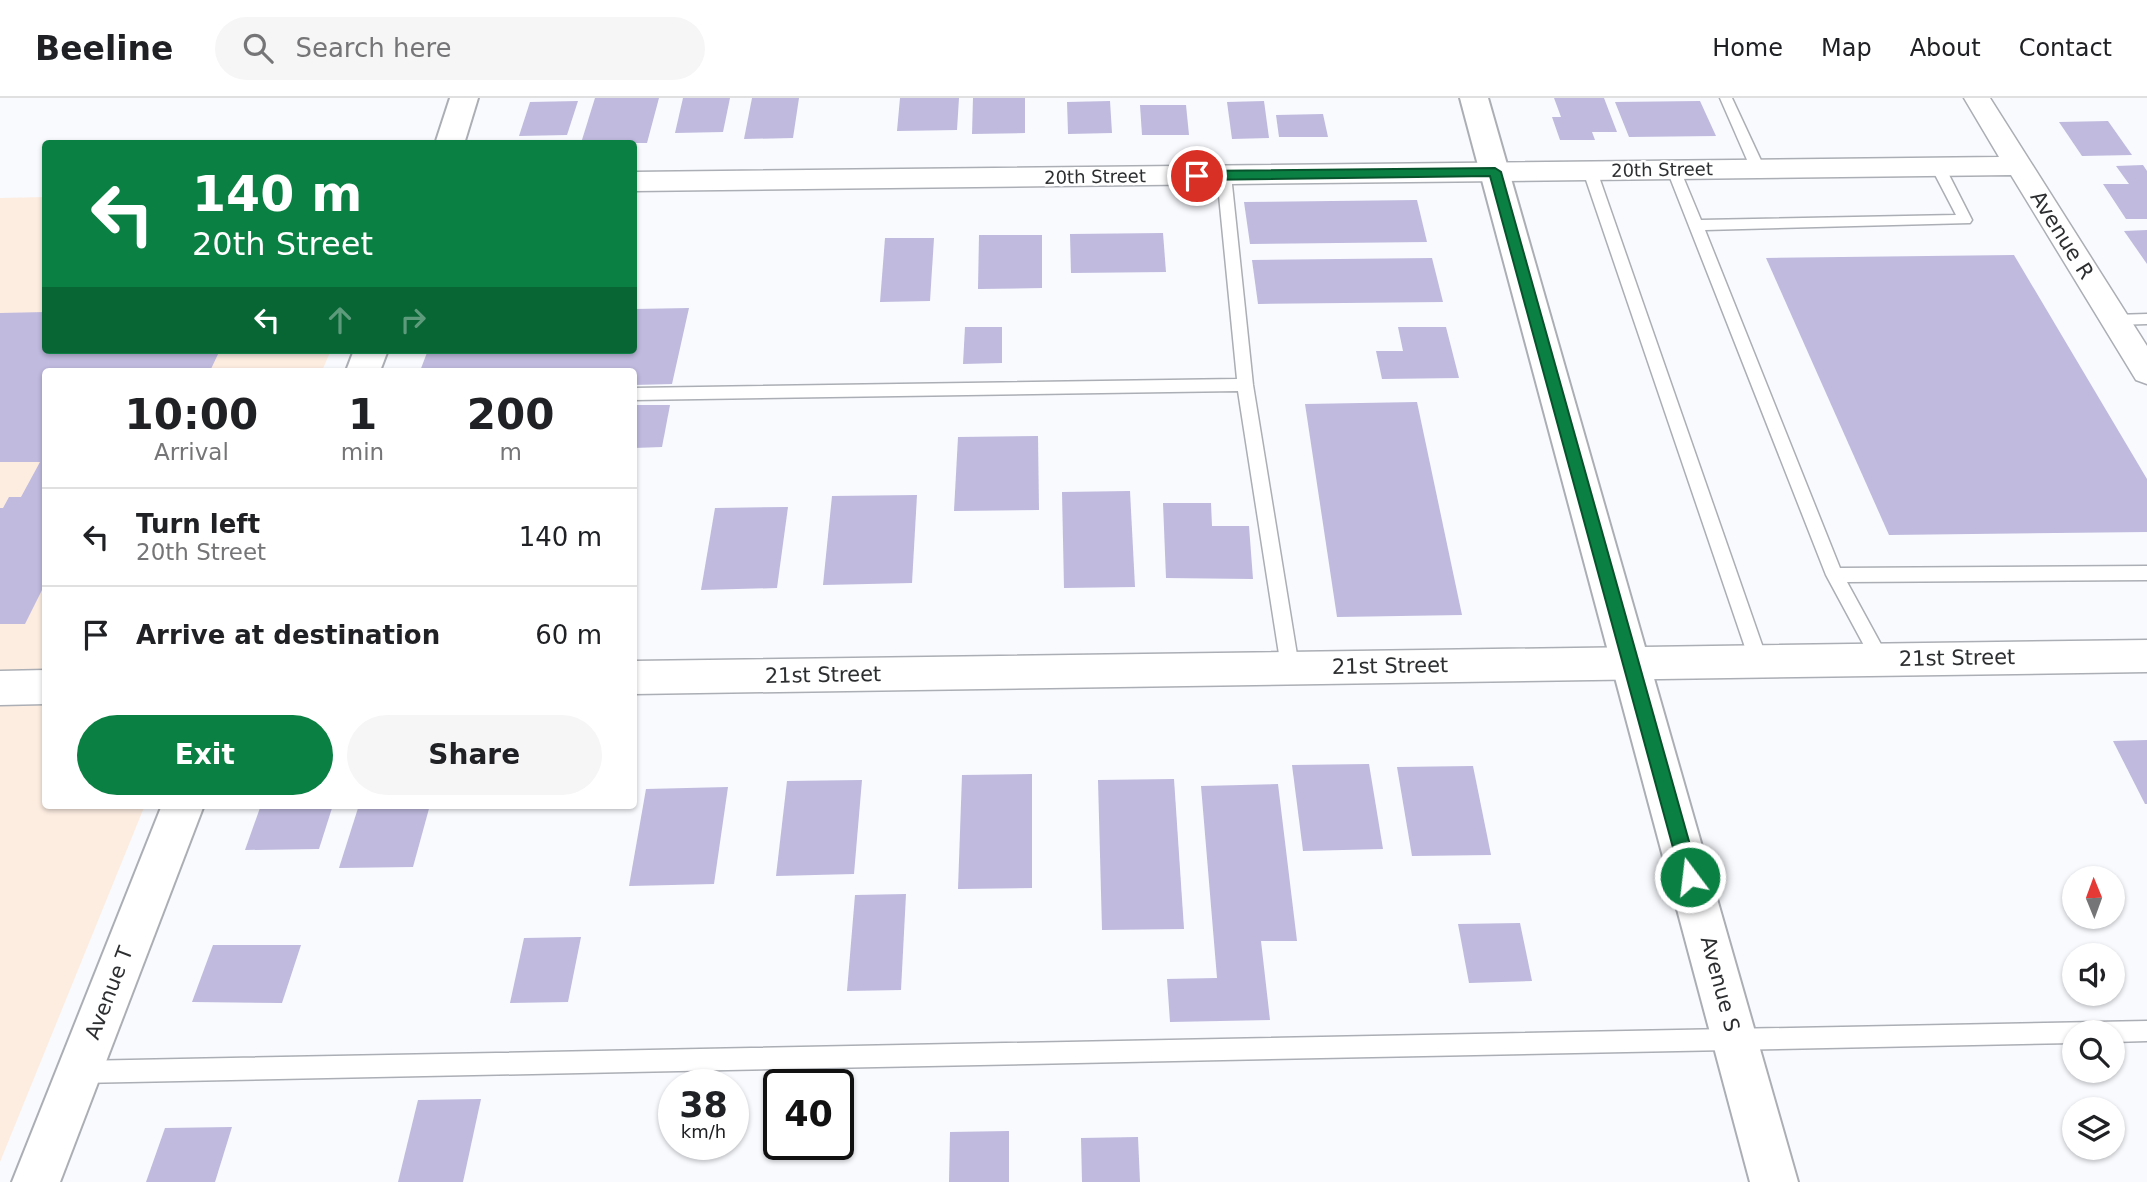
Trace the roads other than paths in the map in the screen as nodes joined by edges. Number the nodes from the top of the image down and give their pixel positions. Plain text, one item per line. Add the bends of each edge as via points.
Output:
1 (464, 98) edge
2 (1474, 98) edge
3 (1726, 98) edge
4 (1977, 98) edge
5 (450, 140) edge
6 (2018, 166) junction
7 (1938, 167) junction
8 (1758, 169) junction
9 (1674, 170) junction
10 (1590, 171) junction
11 (1495, 172) junction
12 (1224, 175) junction
13 (637, 183) edge
14 (1697, 225) junction
15 (2114, 320) junction
16 (2147, 320) edge
17 (2147, 372) edge
18 (1245, 385) junction
19 (637, 394) edge
20 (2147, 572) edge
21 (1834, 575) junction
22 (2147, 656) edge
23 (1880, 659) junction
24 (1759, 662) junction
25 (1632, 663) junction
26 (1290, 667) junction
27 (637, 678) edge
28 (42, 687) edge
29 (0, 688) edge
30 (181, 809) edge
31 (2147, 1031) edge
32 (1734, 1037) junction
33 (79, 1072) junction
34 (36, 1182) edge
35 (1774, 1182) edge

1 - 5 street
2 - 11 street, Avenue S
3 - 8 lane
4 - 6 street, Avenue R
6 - 7 street, 20th Street
6 - 15 street, Avenue R
7 - 8 street, 20th Street
7 - 14 lane via 1965,220
8 - 9 street, 20th Street
9 - 10 street, 20th Street
9 - 14 lane
10 - 11 street, 20th Street
10 - 24 lane
11 - 12 street, 20th Street
11 - 25 street, Avenue S
12 - 13 street, 20th Street
12 - 18 lane
14 - 21 lane
15 - 16 lane
15 - 17 street, Avenue R
18 - 19 lane
18 - 26 lane
20 - 21 lane
21 - 23 lane
22 - 23 street, 21st Street
23 - 24 street, 21st Street
24 - 25 street, 21st Street
25 - 26 street, 21st Street
25 - 32 street, Avenue S
26 - 27 street, 21st Street
28 - 29 street
30 - 33 street, Avenue T
31 - 32 lane
32 - 33 lane
32 - 35 street, Avenue S
33 - 34 street, Avenue T

